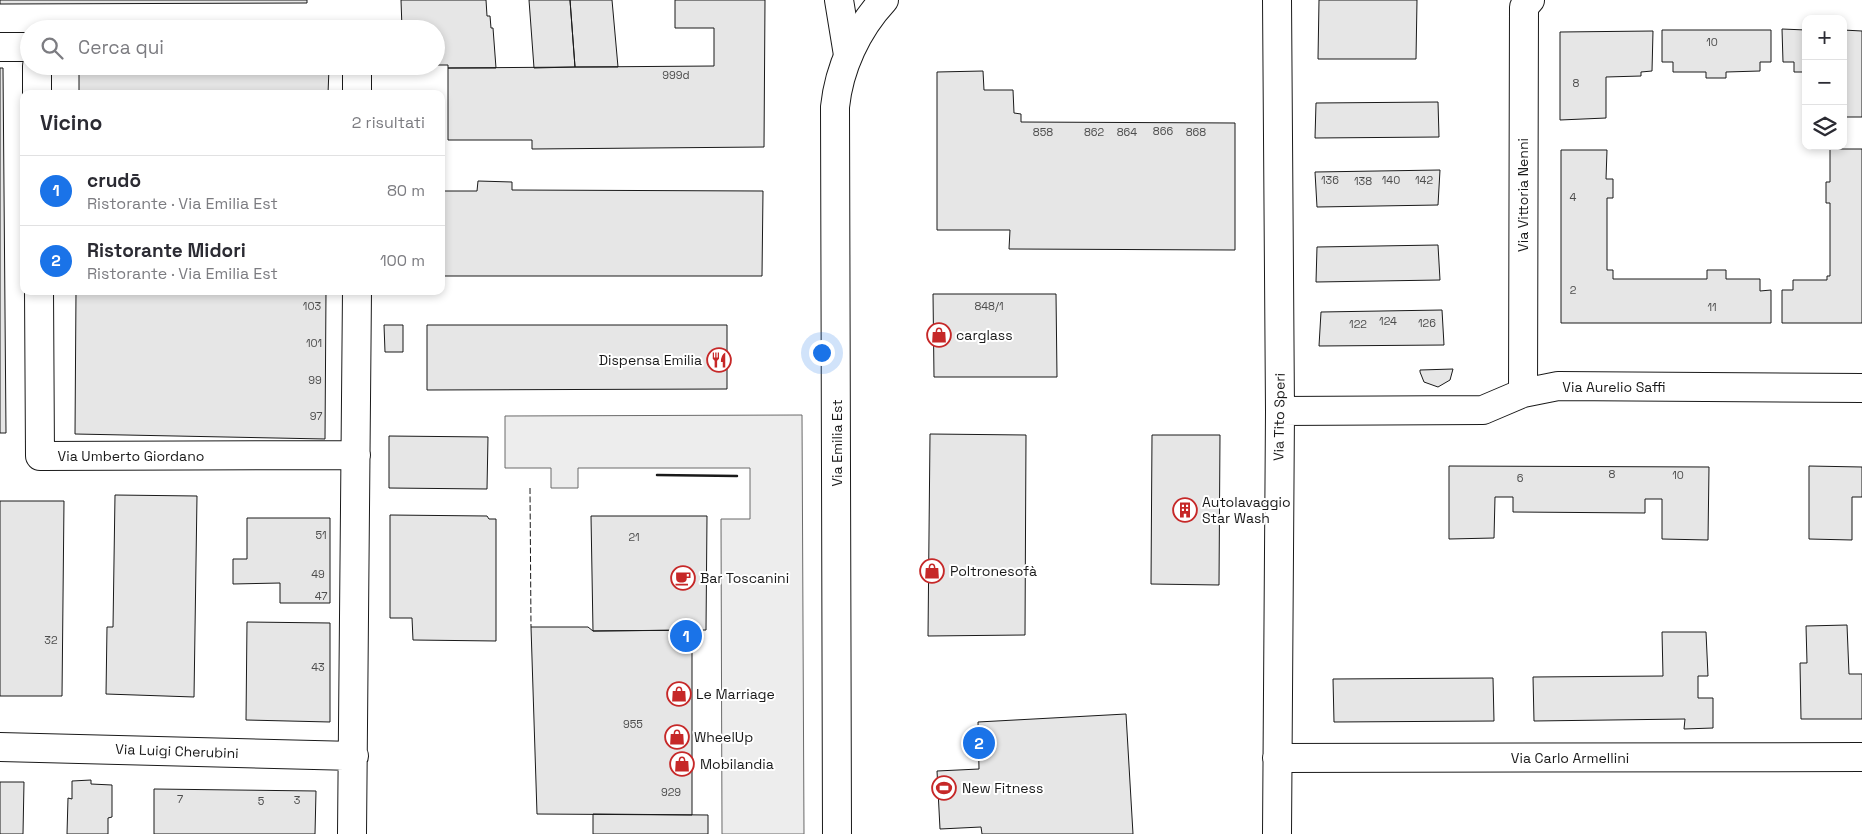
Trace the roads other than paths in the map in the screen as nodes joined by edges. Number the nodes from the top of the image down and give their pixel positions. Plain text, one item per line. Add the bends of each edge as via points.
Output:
1 (839, 0) edge
2 (884, 0) edge
3 (1277, 0) edge
4 (1530, 0) edge
5 (0, 47) edge
6 (20, 47) edge
7 (848, 55) junction
8 (37, 75) edge
9 (357, 75) edge
10 (37, 90) edge
11 (357, 90) edge
12 (39, 295) edge
13 (356, 295) edge
14 (1862, 388) edge
15 (1523, 393) junction
16 (1280, 412) junction
17 (356, 455) junction
18 (0, 747) edge
19 (354, 756) junction
20 (1862, 757) edge
21 (1277, 758) junction
22 (352, 834) edge
23 (837, 834) edge
24 (1277, 834) edge

1 - 7 street, Via Emilia Est
2 - 7 street, Via Emilia Est
3 - 16 street, Via Tito Speri
4 - 15 street, Via Vittoria Nenni via 1524,7
5 - 6 street
7 - 23 street, Via Emilia Est via 838,83 835,107
8 - 10 street
9 - 11 street
12 - 17 street, Via Umberto Giordano via 40,456
13 - 17 street
14 - 15 street, Via Aurelio Saffi via 1558,386
15 - 16 street, Via Aurelio Saffi via 1483,410
16 - 21 street, Via Tito Speri
17 - 19 street
18 - 19 street, Via Luigi Cherubini
19 - 22 street
20 - 21 street, Via Carlo Armellini
21 - 24 street, Via Tito Speri

